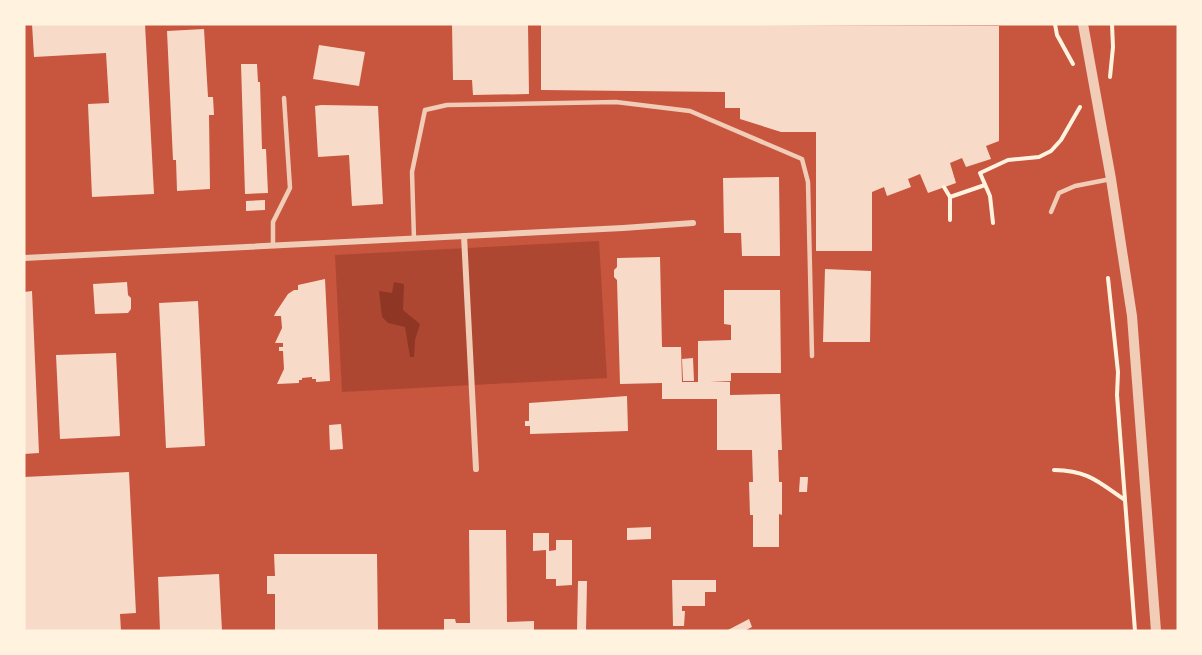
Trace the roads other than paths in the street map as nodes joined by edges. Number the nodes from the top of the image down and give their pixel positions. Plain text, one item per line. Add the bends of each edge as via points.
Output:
1 (1083, 24) edge
2 (284, 98) dead end
3 (1111, 179) junction
4 (1051, 212) dead end
5 (693, 223) dead end
6 (464, 237) junction
7 (414, 239) junction
8 (273, 246) junction
9 (24, 258) edge
10 (812, 356) dead end
11 (476, 469) dead end
12 (1156, 631) edge

1 - 3 street
2 - 8 lane via 290,188 273,222
3 - 4 lane via 1059,193
3 - 12 street via 1132,316
5 - 6 street
6 - 7 street
6 - 11 street
7 - 8 street
7 - 10 lane via 412,172 425,110 447,105 616,102 690,111 802,159 808,182
8 - 9 street

